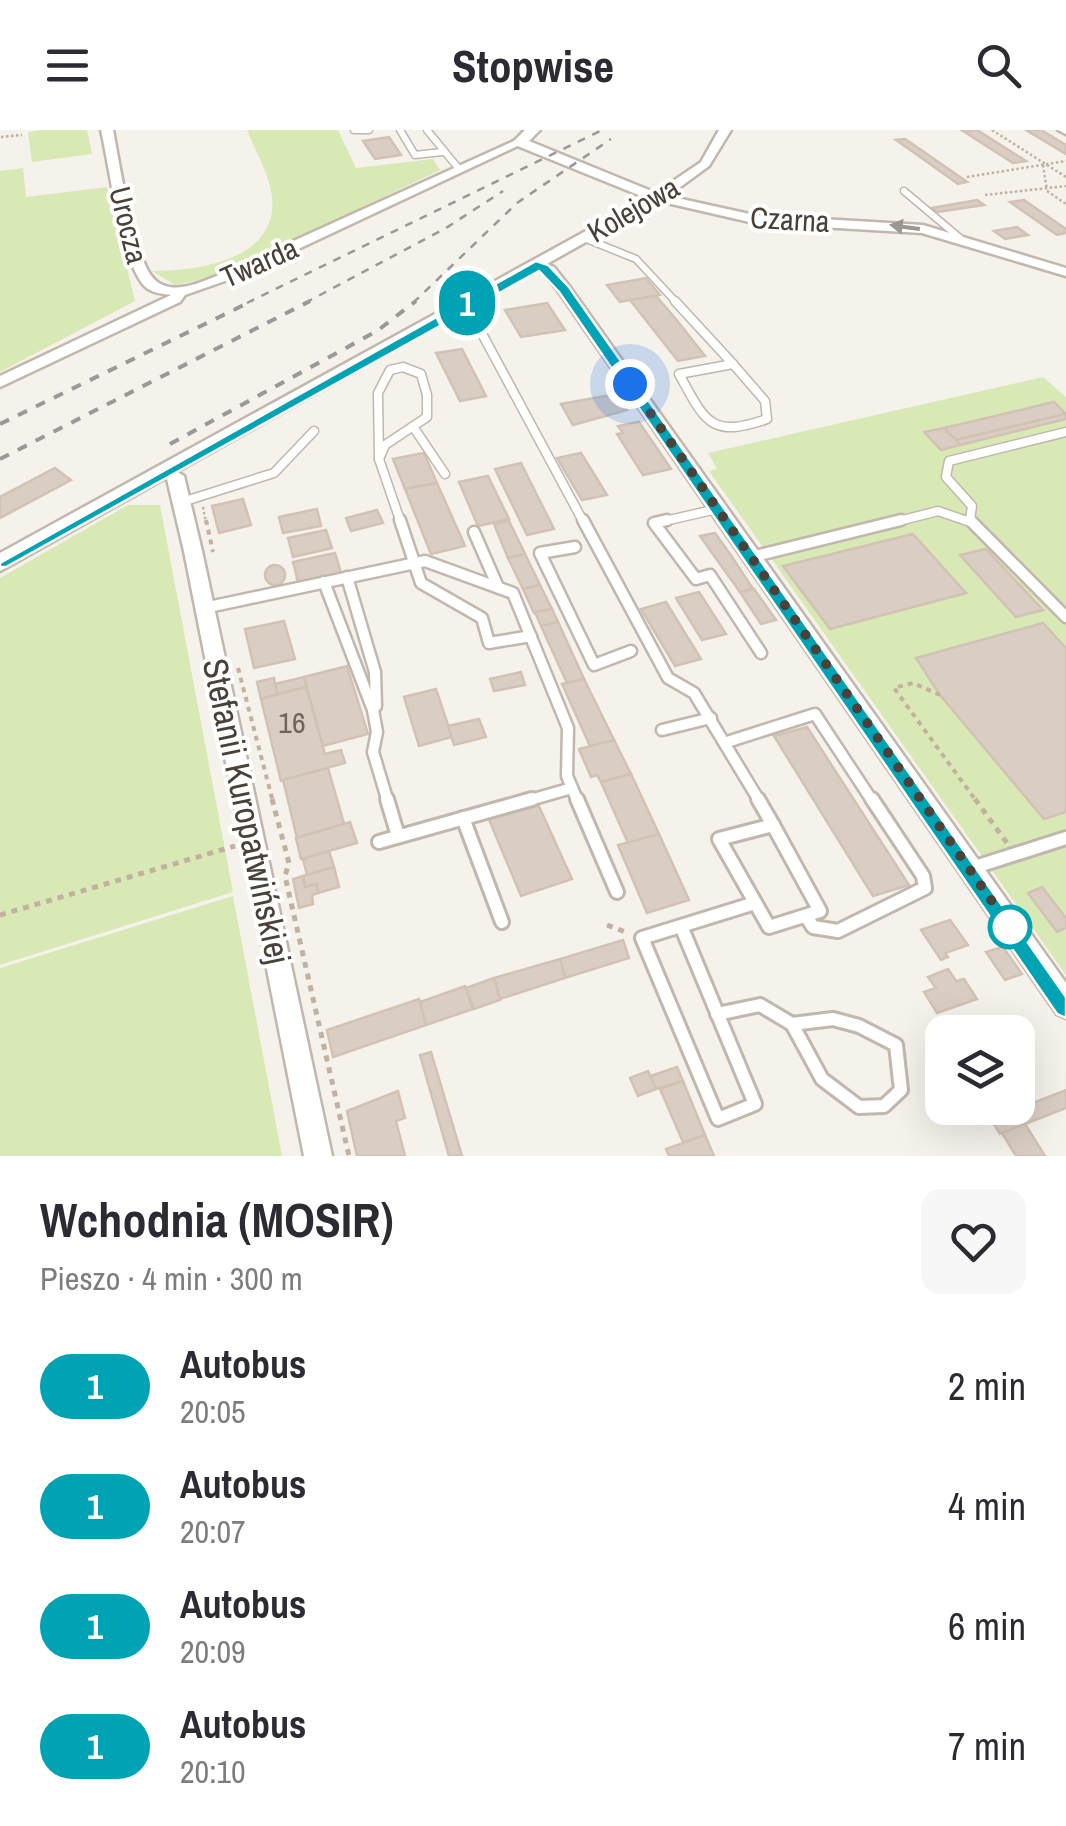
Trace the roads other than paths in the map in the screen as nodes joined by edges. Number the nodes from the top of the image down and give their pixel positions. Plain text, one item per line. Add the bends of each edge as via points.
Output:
1 (108, 130) edge
2 (354, 130) edge
3 (369, 130) edge
4 (400, 130) edge
5 (427, 130) edge
6 (725, 130) edge
7 (524, 135) edge
8 (436, 142) junction
9 (409, 145) junction
10 (442, 152) junction
11 (459, 169) junction
12 (904, 192) dead end
13 (658, 197) junction
14 (584, 238) junction
15 (960, 238) junction
16 (536, 265) junction
17 (1066, 272) edge
18 (181, 291) junction
19 (466, 304) junction
20 (733, 364) junction
21 (0, 382) edge
22 (414, 428) junction
23 (314, 432) dead end
24 (1066, 432) edge
25 (382, 445) junction
26 (167, 471) junction
27 (445, 474) dead end
28 (191, 499) junction
29 (717, 509) junction
30 (970, 520) junction
31 (474, 532) dead end
32 (575, 547) dead end
33 (751, 557) junction
34 (0, 563) edge
35 (411, 564) junction
36 (347, 577) junction
37 (324, 582) junction
38 (498, 587) junction
39 (203, 608) junction
40 (1066, 617) edge
41 (530, 636) junction
42 (632, 651) dead end
43 (761, 653) dead end
44 (711, 718) junction
45 (662, 730) dead end
46 (376, 732) junction
47 (727, 742) junction
48 (572, 788) junction
49 (463, 818) junction
50 (773, 824) junction
51 (398, 836) junction
52 (1066, 838) edge
53 (379, 842) dead end
54 (969, 869) junction
55 (617, 892) dead end
56 (755, 903) junction
57 (806, 916) junction
58 (502, 922) dead end
59 (681, 926) junction
60 (1059, 984) edge
61 (1066, 1005) edge
62 (717, 1014) junction
63 (792, 1024) junction
64 (318, 1156) edge

1 - 18 street, Urocza via 143,278
2 - 3 lane
4 - 9 lane
5 - 8 lane
6 - 13 street, Kolejowa via 706,164
7 - 11 street, Twarda
7 - 13 street, Czarna
8 - 9 lane
8 - 10 lane
9 - 10 lane via 415,154
10 - 11 lane
11 - 18 street, Twarda via 240,271
12 - 15 lane
13 - 14 street, Kolejowa
15 -> 13 street, Czarna via 886,224 744,218
14 - 16 street, Kolejowa
14 - 20 lane via 636,259
15 - 17 street, Czarna
16 - 19 street, Kolejowa
16 - 29 street via 564,290
18 - 21 street, Twarda
19 - 26 street, Kolejowa
19 - 44 lane via 668,678 694,694
20 - 20 lane via 678,374 718,428 767,419 765,401
22 - 25 lane
22 - 25 lane via 426,417 421,374 408,366 392,369 376,392
22 - 27 lane
23 - 28 lane via 274,472
24 - 30 lane via 949,461 946,477 972,506
25 - 35 lane via 380,459
26 - 28 street, Stefanii Kuropatwińskiej
26 - 34 street, Kolejowa
28 - 39 street, Stefanii Kuropatwińskiej
29 - 33 street
29 - 43 lane via 654,523 696,579 710,575
30 - 33 lane via 938,511
30 - 40 lane
31 - 38 lane
32 - 42 lane via 540,553 594,665
33 - 54 street
35 - 36 lane
35 - 38 lane via 425,560
35 - 41 lane via 421,584 482,618 489,643
36 - 37 lane
36 - 46 lane via 375,672
37 - 39 lane
37 - 46 lane
38 - 41 lane via 513,593
39 - 64 street, Stefanii Kuropatwińskiej
41 - 48 lane via 568,728
44 - 45 lane
44 - 47 lane
46 - 51 lane via 372,752
47 - 50 lane
47 - 57 lane via 815,714 923,876 925,888 838,930 813,927
48 - 49 lane
48 - 55 lane
49 - 51 lane
49 - 58 lane
50 - 56 lane via 719,839
50 - 57 lane via 820,911
51 - 53 lane
52 - 54 lane
54 - 60 street
56 - 57 lane via 769,927
56 - 59 lane
59 - 62 lane
59 - 62 lane via 642,938 718,1119 754,1104
60 - 61 street
62 - 63 lane via 760,1005
63 - 63 lane via 822,1079 860,1107 884,1106 901,1090 896,1046 853,1021

